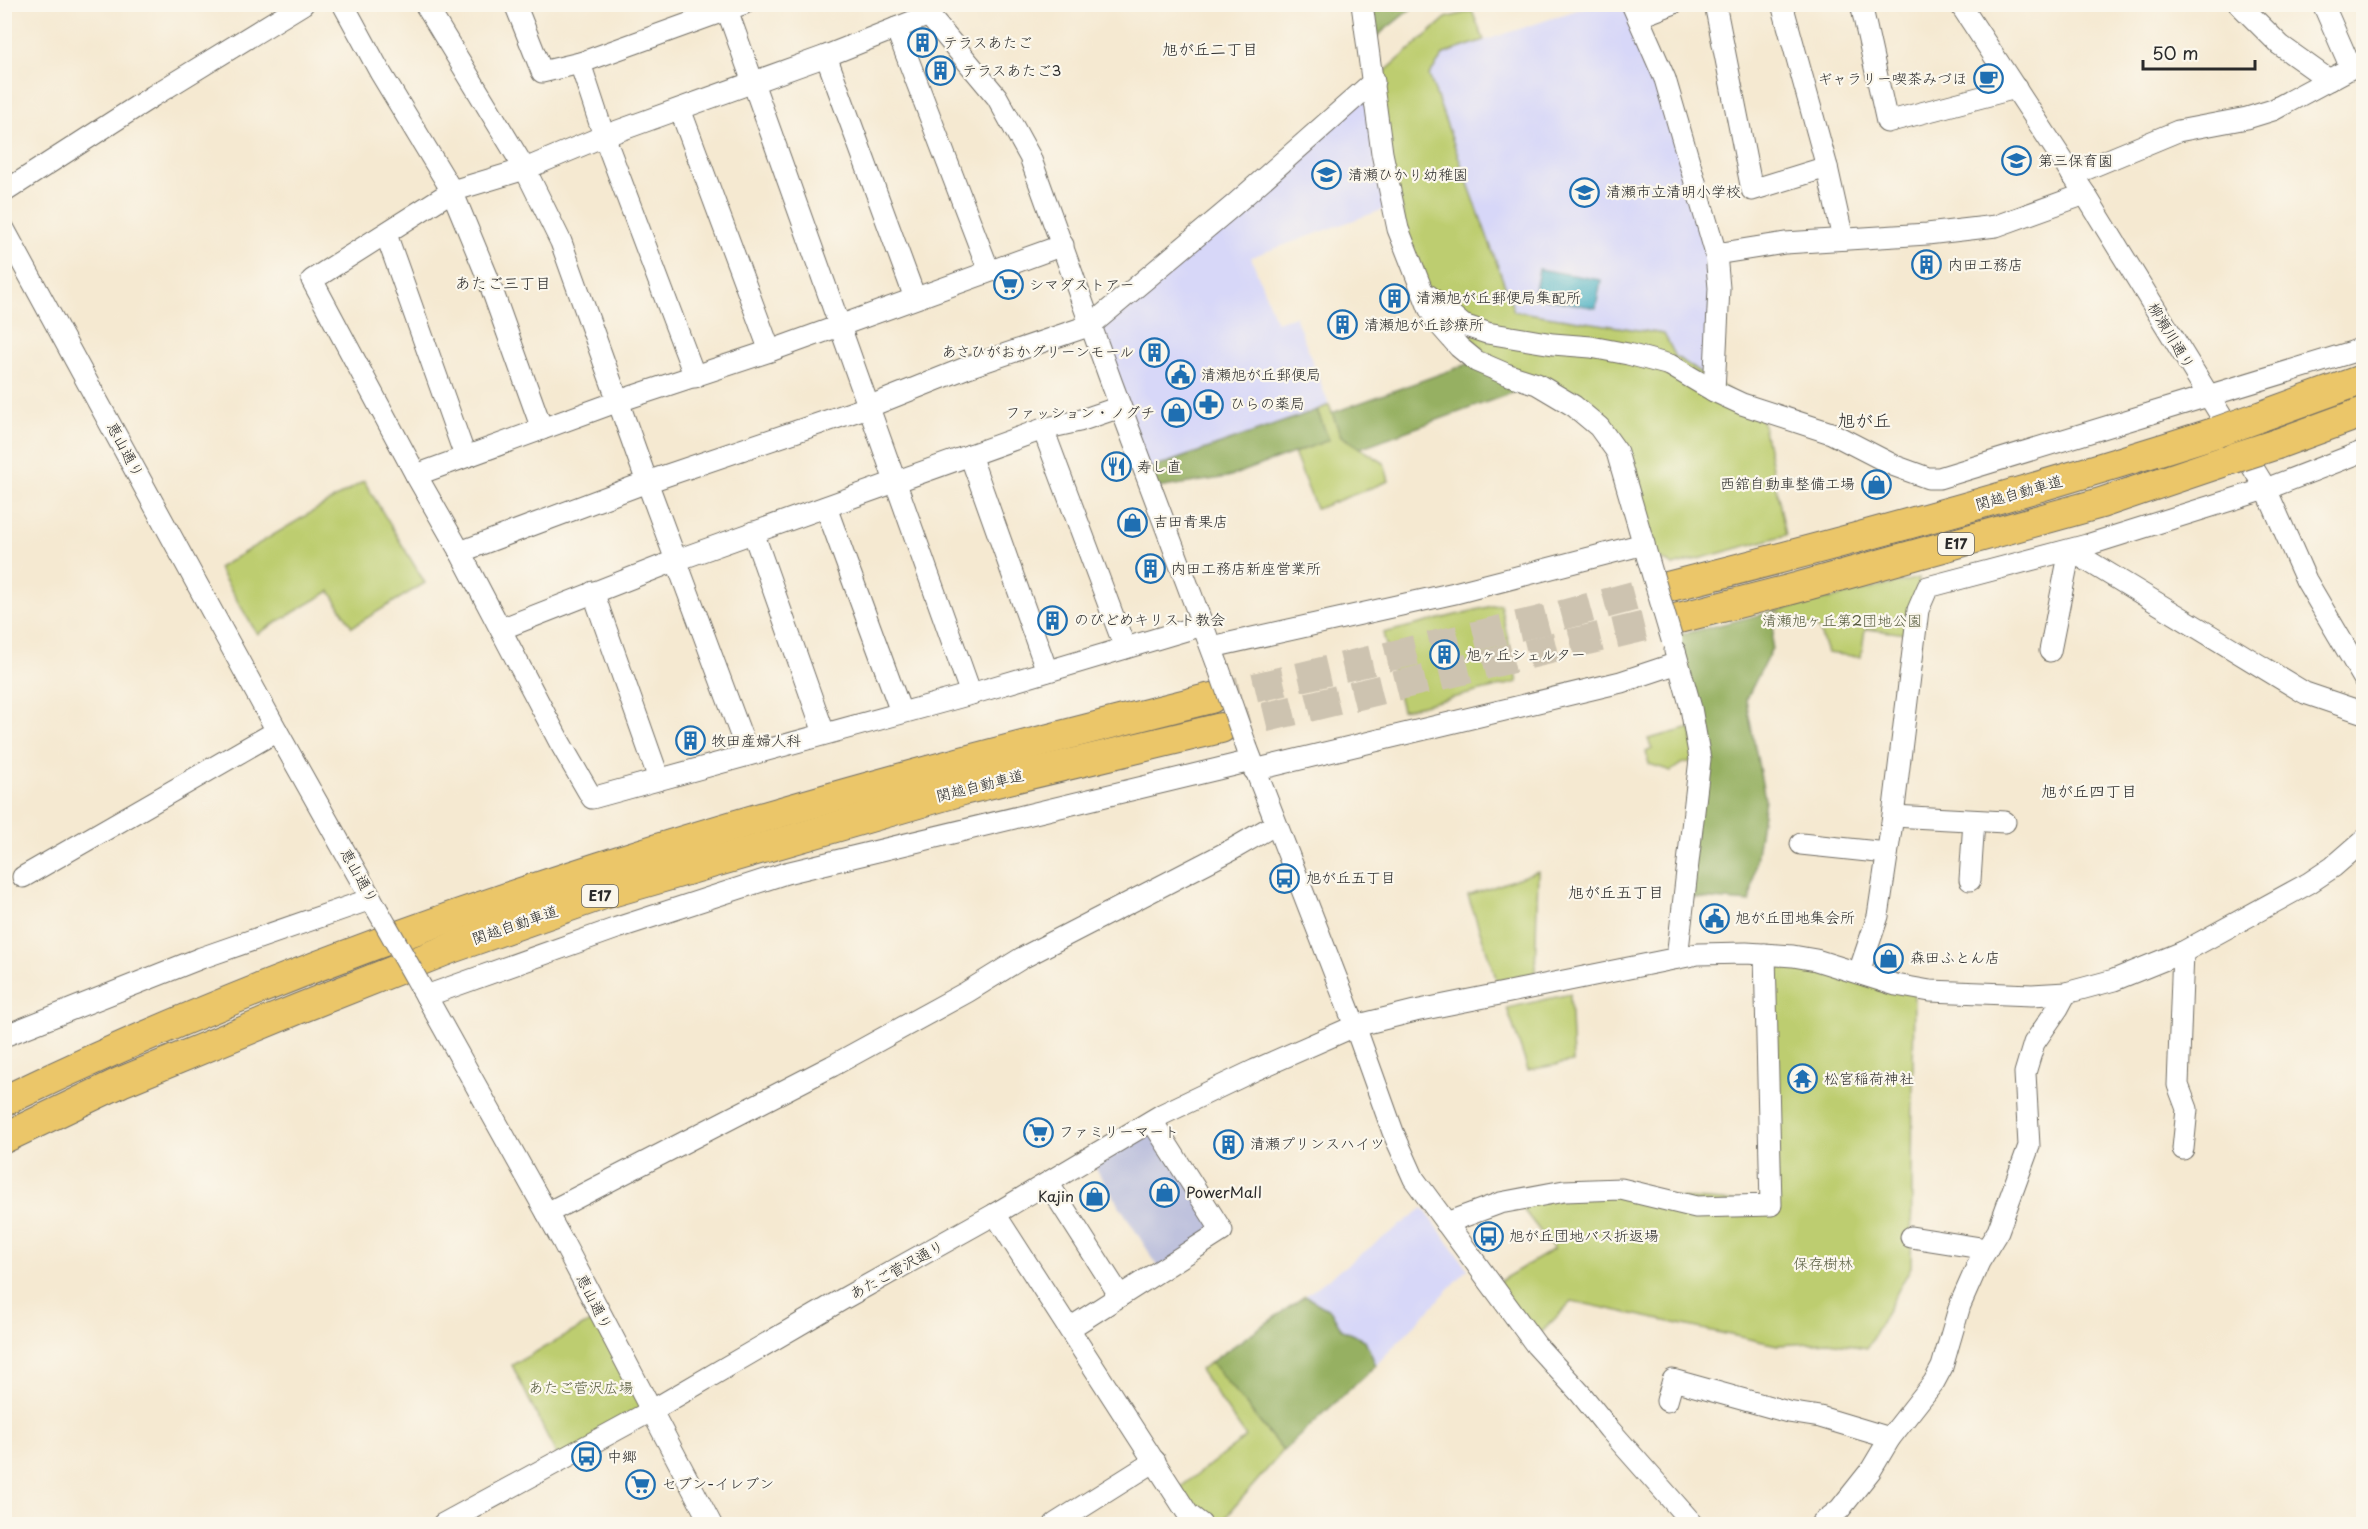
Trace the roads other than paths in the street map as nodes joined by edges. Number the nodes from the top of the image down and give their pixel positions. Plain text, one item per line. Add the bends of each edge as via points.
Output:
1 (303, 4) edge
2 (343, 4) edge
3 (425, 4) edge
4 (515, 4) edge
5 (1362, 4) edge
6 (1672, 4) edge
7 (1715, 4) edge
8 (1782, 4) edge
9 (1862, 4) edge
10 (1960, 4) edge
11 (2239, 4) edge
12 (2323, 4) edge
13 (732, 6) edge
14 (924, 10) edge
15 (1635, 11) edge
16 (896, 28) junction
17 (826, 56) junction
18 (580, 63) junction
19 (2357, 65) edge
20 (2330, 80) junction
21 (1374, 81) junction
22 (754, 82) junction
23 (2016, 88) junction
24 (680, 109) junction
25 (604, 136) junction
26 (1827, 168) junction
27 (525, 169) junction
28 (2072, 175) junction
29 (452, 191) junction
30 (4, 192) edge
31 (2085, 194) junction
32 (4, 229) edge
33 (386, 234) junction
34 (1843, 239) junction
35 (1063, 246) junction
36 (1716, 254) junction
37 (989, 271) junction
38 (1419, 288) junction
39 (915, 298) junction
40 (1091, 325) junction
41 (839, 326) junction
42 (2364, 347) edge
43 (770, 351) junction
44 (695, 377) junction
45 (2364, 379) edge
46 (1714, 391) junction
47 (2208, 396) junction
48 (619, 401) junction
49 (868, 407) junction
50 (1120, 407) junction
51 (2364, 412) edge
52 (542, 429) junction
53 (1043, 429) junction
54 (2364, 452) edge
55 (970, 454) junction
56 (465, 456) junction
57 (416, 475) junction
58 (896, 481) junction
59 (646, 482) junction
60 (2266, 489) junction
61 (826, 507) junction
62 (753, 532) junction
63 (2070, 550) junction
64 (1646, 551) junction
65 (460, 552) junction
66 (677, 560) junction
67 (1667, 586) tunnel mouth
68 (593, 592) junction
69 (1203, 625) junction
70 (501, 629) junction
71 (1674, 630) junction
72 (1125, 648) junction
73 (2050, 651) dead end
74 (1215, 657) junction
75 (1678, 663) junction
76 (1047, 671) junction
77 (2364, 679) edge
78 (971, 694) junction
79 (1211, 698) tunnel mouth
80 (901, 712) junction
81 (2364, 713) edge
82 (1221, 728) tunnel mouth
83 (278, 732) junction
84 (824, 733) junction
85 (748, 754) junction
86 (1251, 760) junction
87 (659, 779) junction
88 (1893, 816) junction
89 (1974, 821) junction
90 (2005, 822) dead end
91 (1276, 824) junction
92 (2364, 840) edge
93 (1802, 844) dead end
94 (1887, 853) junction
95 (23, 877) dead end
96 (1970, 880) dead end
97 (375, 905) junction
98 (2183, 952) junction
99 (1765, 954) junction
100 (1677, 958) junction
101 (1859, 972) junction
102 (423, 992) junction
103 (2066, 993) junction
104 (1355, 1026) junction
105 (4, 1036) edge
106 (4, 1101) edge
107 (1152, 1121) junction
108 (4, 1138) edge
109 (2183, 1149) dead end
110 (1048, 1183) junction
111 (547, 1213) junction
112 (995, 1214) junction
113 (1446, 1223) junction
114 (1911, 1237) dead end
115 (1987, 1249) junction
116 (1120, 1296) junction
117 (1070, 1328) junction
118 (1666, 1401) dead end
119 (651, 1411) junction
120 (1890, 1438) junction
121 (1155, 1461) junction
122 (443, 1524) edge
123 (711, 1524) edge
124 (1055, 1524) edge
125 (1201, 1524) edge
126 (1693, 1524) edge
127 (1821, 1524) edge

1 - 30 street
2 - 29 street
3 - 27 street
4 - 18 street via 542,72
5 - 21 street
6 - 15 street
7 - 26 street via 1752,190
8 - 26 street
9 - 23 street via 1887,122
10 - 23 street, 柳瀬川通り
11 - 20 street via 2280,45
12 - 19 street
13 - 18 street
13 - 22 street
14 - 16 street
14 - 35 street via 997,97 1030,157
15 - 36 street via 1665,79
16 - 17 street
16 - 37 street
17 - 22 street
17 - 39 street
18 - 25 street
19 - 20 street
20 - 28 street via 2273,110 2178,131
21 - 38 street via 1382,153 1398,229
21 - 40 street
22 - 24 street
22 - 41 street
23 - 28 street, 柳瀬川通り
24 - 25 street
24 - 43 street
25 - 27 street
25 - 44 street
26 - 34 street
27 - 29 street
27 - 48 street via 561,242
28 - 31 street, 柳瀬川通り
29 - 33 street
29 - 52 street
31 - 34 street via 1996,226
31 - 47 street, 柳瀬川通り
32 - 83 street, 恵山通り
33 - 56 street
33 - 57 street via 312,280
34 - 36 street
35 - 37 street
35 - 40 street
36 - 46 street via 1719,288
37 - 39 street
38 - 46 street via 1463,325 1487,333 1628,354 1670,365
38 - 64 street via 1437,322 1476,361 1537,384 1574,406 1599,427 1617,452
39 - 41 street
40 - 49 street via 968,367
40 - 50 street
41 - 43 street
41 - 49 street
42 - 47 street
43 - 44 street
44 - 48 street
45 - 67 highway, 関越自動車道 / E17, bridge via 2072,478
46 - 47 street via 1831,433 1895,466 1928,478 1939,478
47 - 60 street, 柳瀬川通り
48 - 52 street
48 - 59 street
49 - 58 street
49 - 59 street
50 - 53 street
50 - 69 street
51 - 71 highway, E17, bridge via 2101,503 1796,588
52 - 56 street
53 - 55 street
53 - 72 street
54 - 60 street
55 - 58 street
55 - 76 street
56 - 57 street
57 - 65 street
58 - 61 street
58 - 78 street
59 - 65 street
59 - 66 street
60 - 63 street
60 - 77 street, 柳瀬川通り via 2306,580
61 - 62 street
61 - 80 street
62 - 66 street
62 - 84 street
63 - 73 street
63 - 81 street via 2305,693
63 - 88 street via 1928,587 1918,610
64 - 71 street, bridge
64 - 74 street via 1444,596
65 - 70 street
66 - 68 street
66 - 85 street
68 - 70 street
68 - 87 street
69 - 72 street
69 - 74 street
70 - 87 street via 592,798
71 - 75 street
72 - 76 street
74 - 86 street, bridge
75 - 86 street via 1608,686
75 - 100 street via 1700,759
76 - 78 street
78 - 80 street
79 - 106 highway, 関越自動車道 / E17 via 996,751 589,868 290,976 106,1052
80 - 84 street
82 - 108 highway, 関越自動車道 / E17 via 963,790 602,895 454,946 298,1009 121,1082
83 - 95 street
83 - 97 street, 恵山通り
84 - 85 street
85 - 87 street
86 - 91 street
86 - 102 street via 786,873
88 - 89 street
88 - 94 street
89 - 90 street
89 - 96 street
91 - 104 street
91 - 111 street via 1022,958 832,1066
92 - 98 street, あたご菅沢通り via 2309,883
93 - 94 street
94 - 101 street via 1878,916
97 - 102 street, 恵山通り, bridge
97 - 105 street via 201,958
98 - 103 street, あたご菅沢通り via 2114,980
98 - 109 street via 2178,1085 2187,1109
99 - 100 street, あたご菅沢通り
99 - 101 street, あたご菅沢通り via 1816,960
99 - 113 street via 1771,1205 1696,1207 1621,1189 1564,1191 1500,1203
100 - 104 street, あたご菅沢通り
101 - 103 street, あたご菅沢通り via 1930,991
102 - 111 street, 恵山通り
103 - 115 street via 2034,1043 2025,1073 2029,1146 1998,1231
104 - 107 street, あたご菅沢通り
104 - 113 street via 1401,1153 1414,1179
107 - 110 street, あたご菅沢通り
107 - 116 street via 1222,1231
110 - 112 street, あたご菅沢通り
110 - 116 street
111 - 119 street, 恵山通り
112 - 117 street
112 - 119 street, あたご菅沢通り
113 - 126 street via 1536,1345
114 - 115 street
115 - 120 street via 1960,1305 1938,1374
116 - 117 street
117 - 121 street
118 - 120 street via 1673,1380
119 - 122 street, あたご菅沢通り
119 - 123 street, 恵山通り
120 - 127 street via 1840,1509
121 - 124 street
121 - 125 street via 1188,1514

